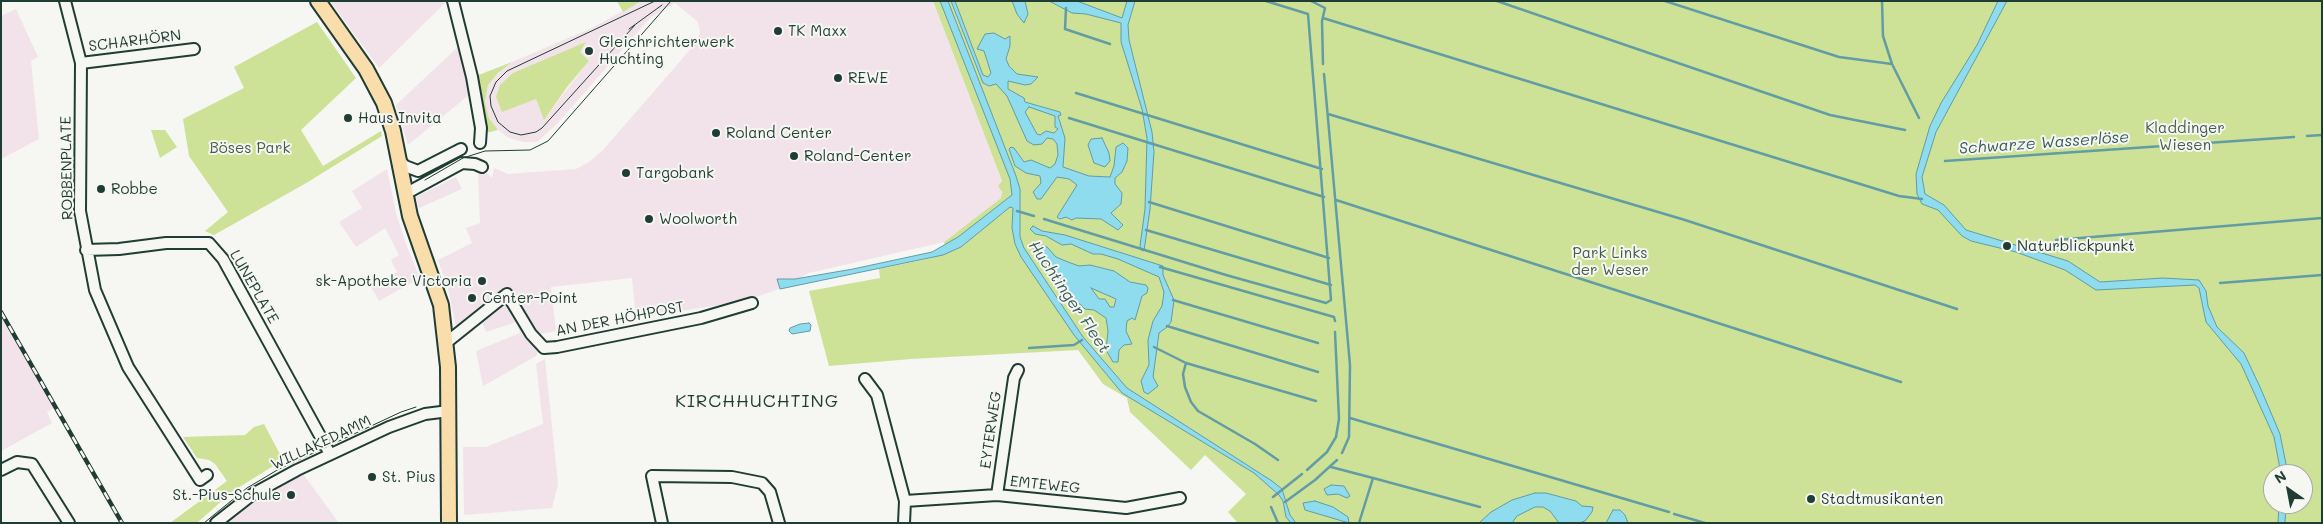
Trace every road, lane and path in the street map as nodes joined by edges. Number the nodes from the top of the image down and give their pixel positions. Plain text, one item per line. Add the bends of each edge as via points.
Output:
1 (65, 1) edge
2 (318, 1) edge
3 (455, 2) edge
4 (194, 49) dead end
5 (81, 63) junction
6 (480, 143) dead end
7 (461, 149) dead end
8 (399, 160) junction
9 (482, 167) dead end
10 (405, 194) junction
11 (86, 250) junction
12 (752, 303) dead end
13 (447, 342) junction
14 (1018, 370) dead end
15 (865, 379) dead end
16 (448, 411) junction
17 (330, 454) junction
18 (1, 470) edge
19 (207, 475) dead end
20 (997, 495) junction
21 (1180, 498) dead end
22 (905, 501) junction
23 (69, 523) edge
24 (216, 523) edge
25 (449, 523) edge
26 (662, 523) edge
27 (779, 523) edge
28 (904, 523) edge

1 - 5 street, ROBBENPLATE
2 - 8 main road via 376,86 388,113
3 - 6 street via 481,128
4 - 5 street, SCHARHÖRN
5 - 11 street, ROBBENPLATE via 80,185
7 - 8 street via 418,170 405,166
8 - 10 main road
9 - 10 street via 462,163
10 - 13 main road via 412,226 441,305
11 - 17 street, LUNEPLATE via 209,243 223,258
11 - 19 street, ROBBENPLATE via 95,290 128,367 200,480
12 - 13 street, AN DER HÖHPOST via 701,318 544,348 531,334 507,294
13 - 16 main road
14 - 20 street, EYTERWEG via 1014,378
15 - 22 street via 876,395
16 - 17 street, WILLAKEDAMM via 424,414
16 - 25 main road
17 - 24 street, WILLAKEDAMM via 253,494
18 - 23 street via 18,462 32,464
20 - 21 street, EMTEWEG via 1126,508
20 - 22 street, EMTEWEG
22 - 28 street
26 - 27 street via 652,476 732,477 762,483 770,492

